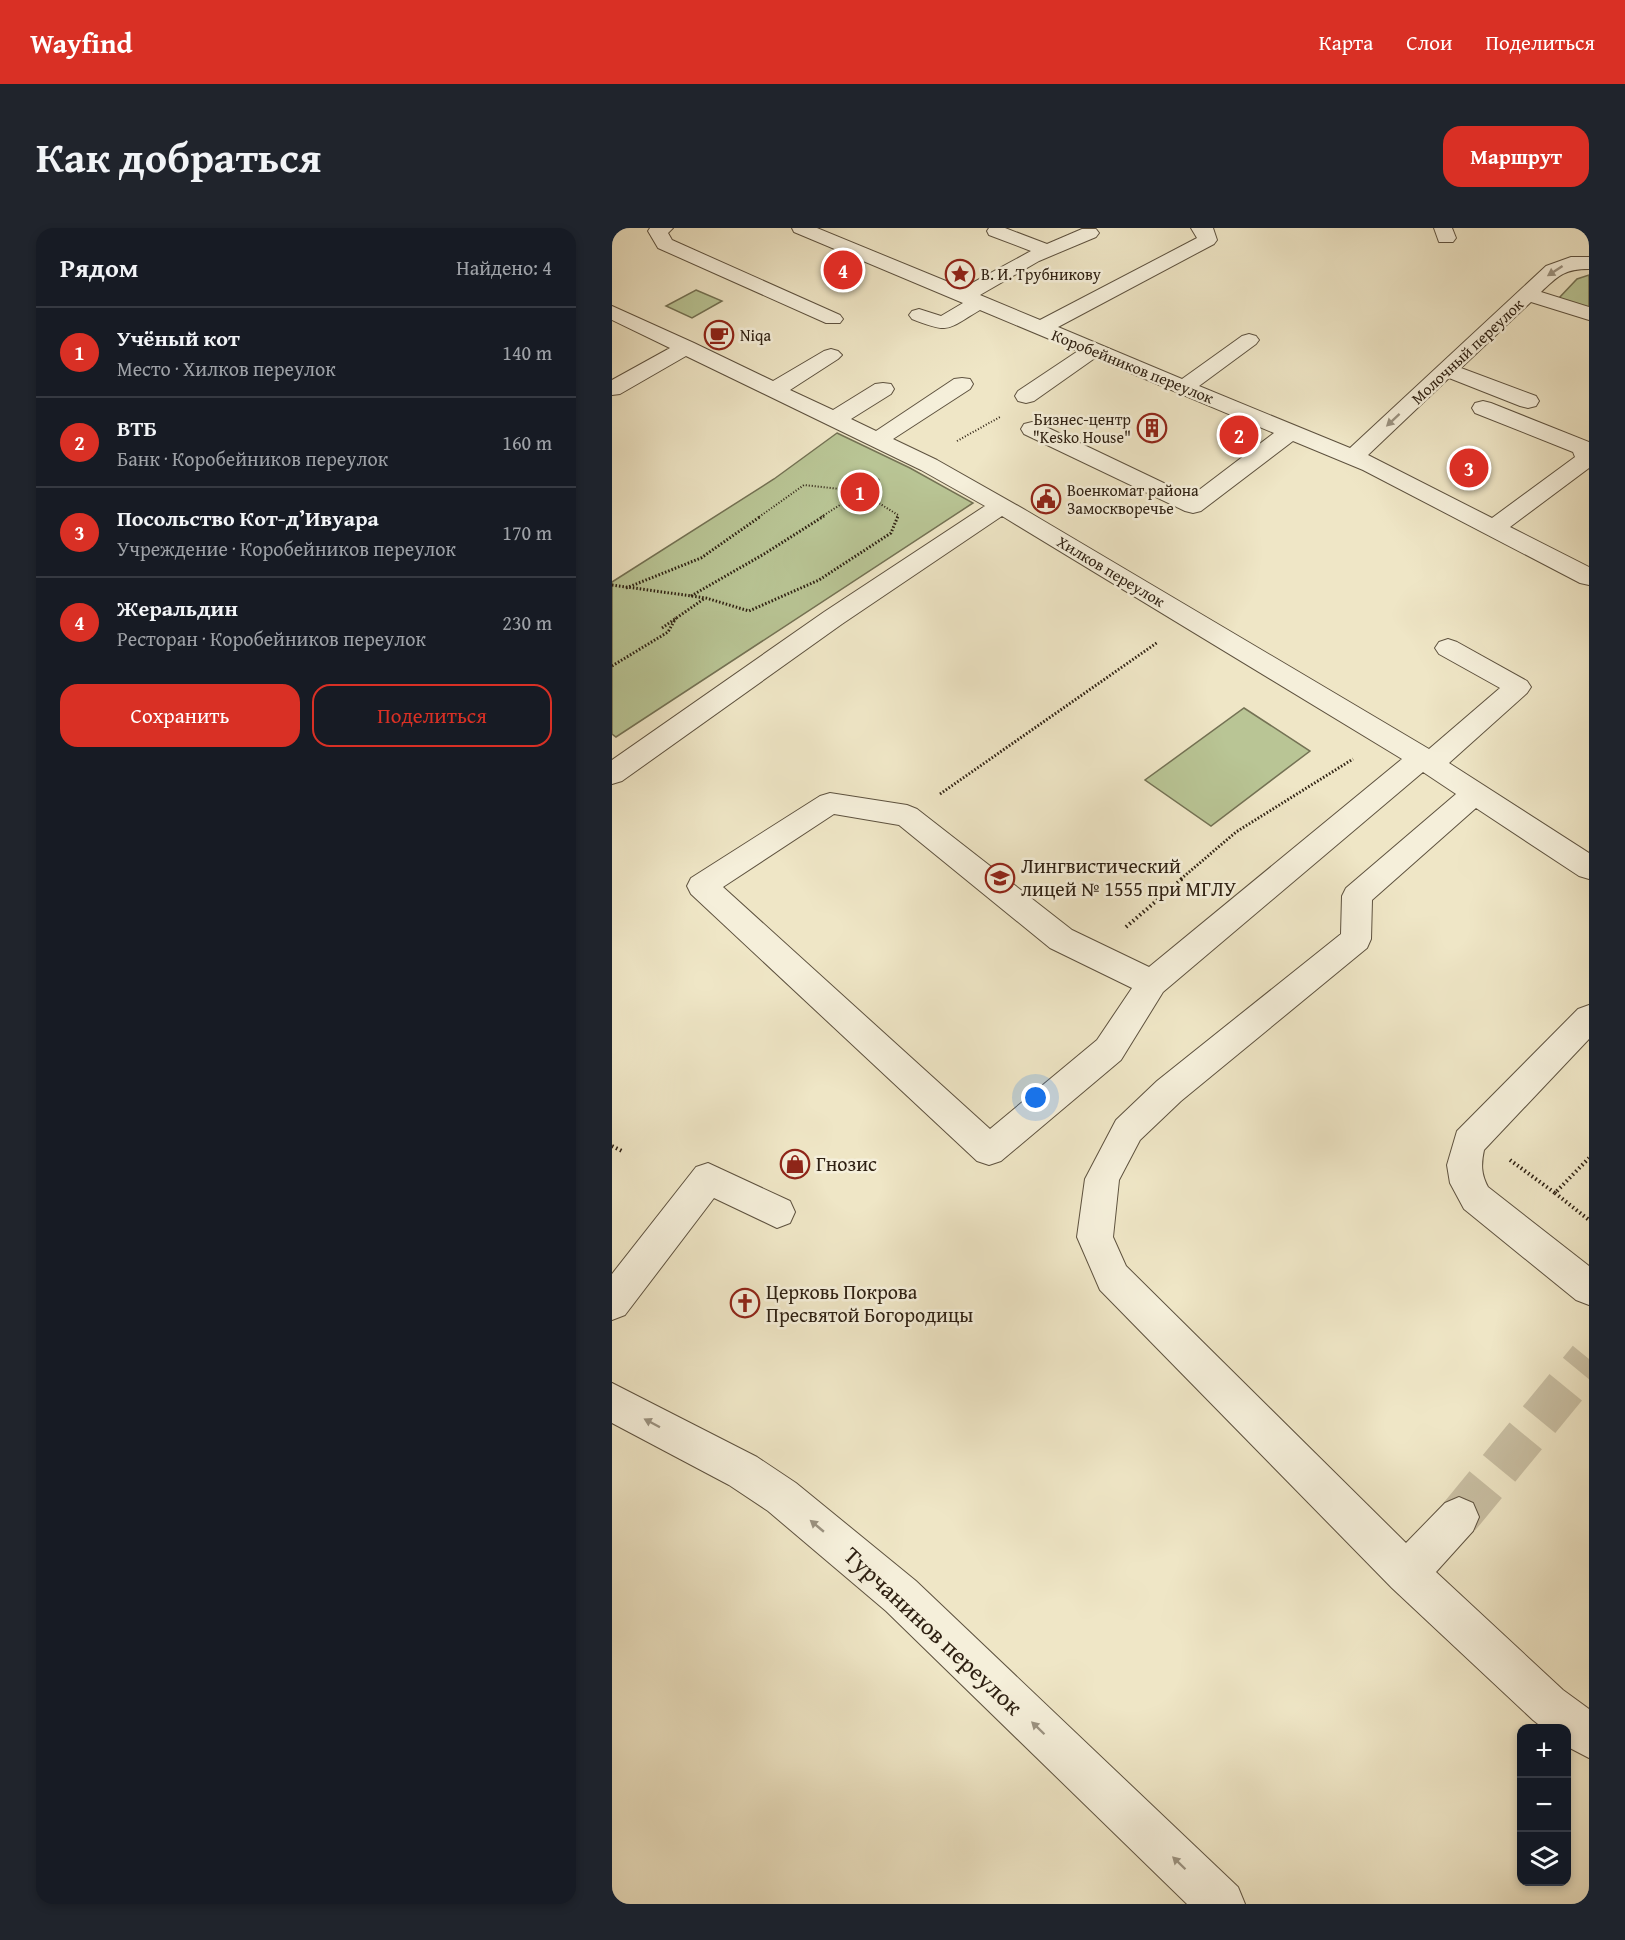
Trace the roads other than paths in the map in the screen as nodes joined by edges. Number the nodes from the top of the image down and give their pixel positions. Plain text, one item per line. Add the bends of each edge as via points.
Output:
1 (664, 228) edge
2 (801, 228) edge
3 (1200, 228) edge
4 (996, 231) dead end
5 (832, 233) edge
6 (1089, 233) dead end
7 (1047, 250) junction
8 (1589, 262) edge
9 (1528, 294) junction
10 (972, 299) junction
11 (612, 312) edge
12 (1589, 314) edge
13 (919, 315) dead end
14 (833, 319) dead end
15 (1041, 328) junction
16 (1249, 340) dead end
17 (687, 348) junction
18 (1094, 350) junction
19 (831, 356) dead end
20 (1447, 370) junction
21 (962, 384) dead end
22 (1184, 387) junction
23 (612, 389) edge
24 (883, 389) dead end
25 (774, 390) junction
26 (1026, 396) dead end
27 (1535, 404) dead end
28 (1483, 408) dead end
29 (835, 419) junction
30 (1032, 429) dead end
31 (1291, 431) junction
32 (878, 439) junction
33 (1353, 457) junction
34 (1001, 506) junction
35 (1495, 527) junction
36 (1589, 577) edge
37 (1448, 648) dead end
38 (1426, 761) junction
39 (615, 768) edge
40 (1475, 793) junction
41 (1589, 868) edge
42 (1152, 983) junction
43 (1589, 1018) edge
44 (777, 1212) dead end
45 (1589, 1288) edge
46 (612, 1303) edge
47 (612, 1402) edge
48 (1459, 1517) tunnel mouth
49 (1407, 1573) junction
50 (1589, 1736) edge
51 (1221, 1904) edge

1 - 14 street via 657,231 665,244
2 - 5 street, Коробейников переулок
3 - 15 street via 1206,231 1207,240
4 - 7 street
5 - 10 street, Коробейников переулок
6 - 7 street
7 - 10 street
8 -> 9 street, Молочный переулок via 1559,266
9 - 12 street
9 - 20 street, Молочный переулок
10 - 13 street via 942,324
10 - 15 street, Коробейников переулок
11 - 17 street, Хилков переулок
15 - 18 street, Коробейников переулок
16 - 22 street
17 - 23 street
17 - 25 street, Хилков переулок
18 - 22 street, Коробейников переулок
18 - 26 street
19 - 25 street
20 - 27 street
20 -> 33 street, Молочный переулок
21 - 32 street
22 - 31 street, Коробейников переулок
24 - 29 street
25 - 29 street, Хилков переулок
28 - 35 street via 1583,448 1587,459
29 - 32 street, Хилков переулок
30 - 31 street via 1193,506
31 - 33 street, Коробейников переулок
32 - 34 street, Хилков переулок
33 - 35 street, Коробейников переулок
34 - 38 street, Хилков переулок
34 - 39 street
35 - 36 street, Коробейников переулок
37 - 38 street via 1518,687
38 - 40 street, Хилков переулок
38 - 42 street
40 - 41 street, Хилков переулок
40 - 49 street via 1357,896 1356,939 1169,1091 1128,1130 1102,1179 1095,1237 1113,1278
42 - 42 street via 1109,1050 989,1150 702,886 830,803 907,816 1061,939
43 - 45 street via 1469,1142 1463,1161 1465,1182 1476,1198
44 - 46 street via 708,1178
51 -> 47 street, Турчанинов переулок via 901,1596 791,1504 743,1471
48 - 49 street
49 - 50 street via 1548,1705

